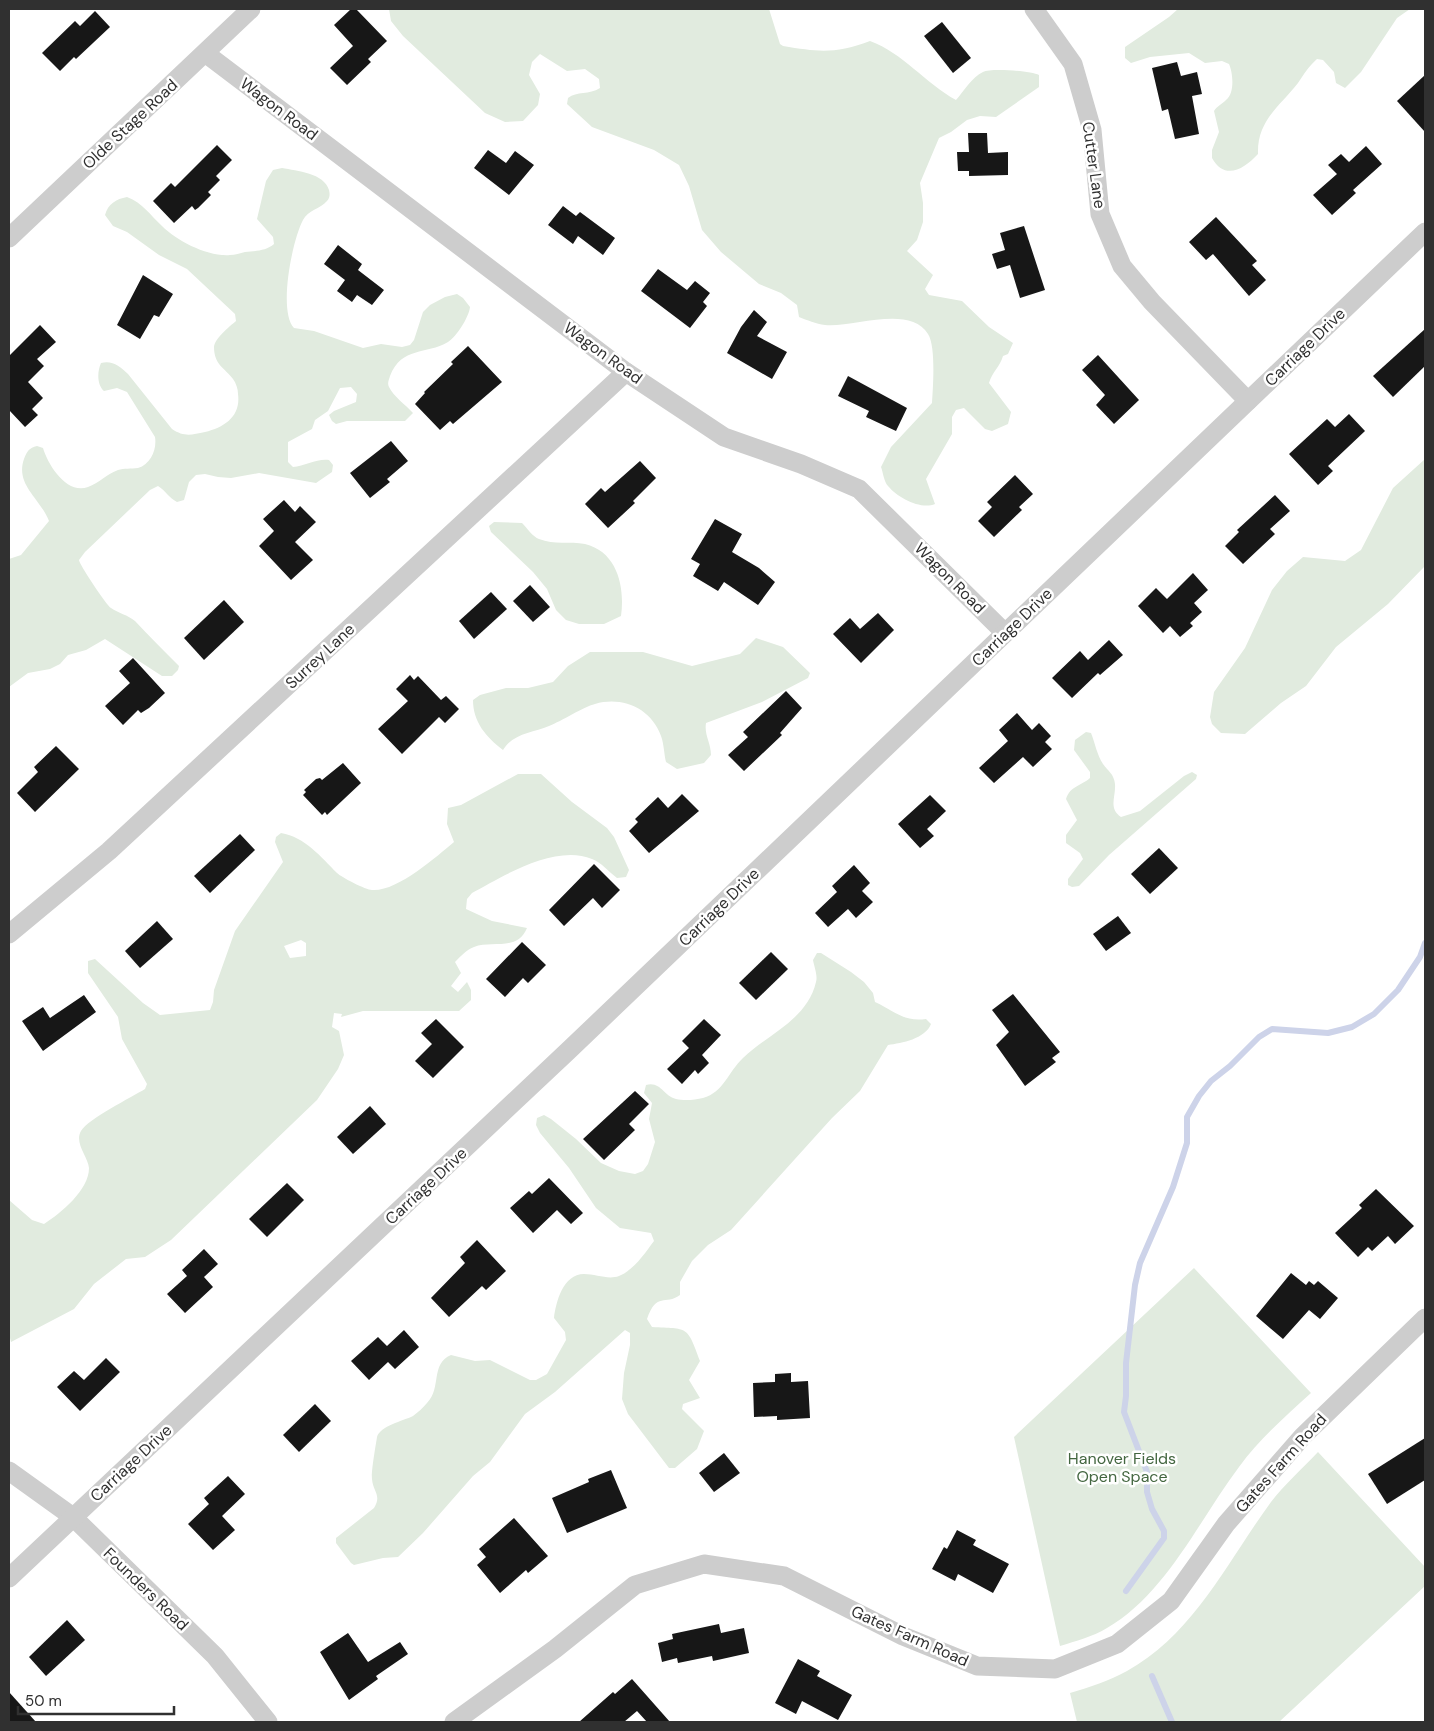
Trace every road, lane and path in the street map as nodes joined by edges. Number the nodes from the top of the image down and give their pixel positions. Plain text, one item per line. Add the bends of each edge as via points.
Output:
1 (251, 9) edge
2 (1034, 9) edge
3 (205, 53) junction
4 (1425, 232) edge
5 (9, 238) edge
6 (626, 372) junction
7 (1248, 401) junction
8 (1006, 633) junction
9 (9, 934) edge
10 (1425, 1318) edge
11 (9, 1471) edge
12 (73, 1517) junction
13 (9, 1578) edge
14 (268, 1722) edge
15 (454, 1722) edge

1 - 3 street, Olde Stage Road
2 - 7 street, Cutter Lane via 1073,64 1092,130 1100,214 1122,266 1152,302
3 - 5 street, Olde Stage Road
3 - 6 street, Wagon Road
4 - 7 street, Carriage Drive
6 - 8 street, Wagon Road via 724,437 859,489
6 - 9 street, Surrey Lane via 109,851
7 - 8 street, Carriage Drive
8 - 12 street, Carriage Drive
10 - 15 street, Gates Farm Road via 1303,1436 1226,1524 1171,1601 1117,1644 1055,1669 977,1666 903,1636 784,1576 704,1564 635,1585 548,1654
11 - 12 street, Founders Road
12 - 13 street, Carriage Drive
12 - 14 street, Founders Road via 214,1656

